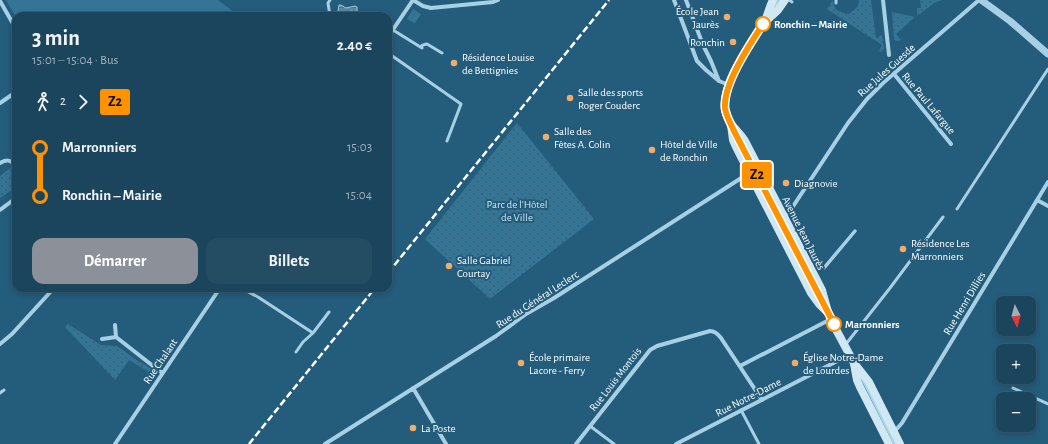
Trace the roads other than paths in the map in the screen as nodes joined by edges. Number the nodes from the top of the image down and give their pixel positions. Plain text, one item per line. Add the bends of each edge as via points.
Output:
1 (330, 0) edge
2 (413, 0) edge
3 (498, 0) edge
4 (674, 0) edge
5 (686, 0) edge
6 (773, 0) edge
7 (779, 0) edge
8 (789, 0) edge
9 (883, 0) edge
10 (980, 0) edge
11 (0, 1) edge
12 (789, 1) edge
13 (329, 12) edge
14 (12, 22) edge
15 (764, 23) junction
16 (393, 30) joint
17 (442, 53) dead end
18 (1048, 54) edge
19 (889, 55) dead end
20 (392, 56) edge
21 (1048, 69) edge
22 (894, 74) junction
23 (719, 81) junction
24 (729, 85) junction
25 (12, 95) edge
26 (0, 103) edge
27 (447, 141) dead end
28 (951, 144) dead end
29 (12, 162) edge
30 (0, 163) edge
31 (754, 171) junction
32 (1048, 182) edge
33 (1037, 200) junction
34 (12, 201) edge
35 (1048, 206) edge
36 (957, 209) dead end
37 (0, 210) edge
38 (943, 216) dead end
39 (779, 218) junction
40 (855, 231) dead end
41 (824, 268) dead end
42 (50, 292) edge
43 (217, 292) edge
44 (249, 292) edge
45 (330, 312) dead end
46 (829, 316) junction
47 (115, 325) dead end
48 (313, 333) junction
49 (116, 337) junction
50 (102, 339) dead end
51 (0, 344) edge
52 (845, 346) junction
53 (296, 352) dead end
54 (849, 355) junction
55 (854, 363) junction
56 (740, 366) junction
57 (162, 373) junction
58 (413, 388) junction
59 (1013, 388) dead end
60 (4, 390) dead end
61 (0, 392) edge
62 (762, 400) junction
63 (1048, 404) edge
64 (741, 410) junction
65 (590, 426) junction
66 (894, 432) junction
67 (332, 440) junction
68 (115, 444) edge
69 (325, 444) edge
70 (334, 444) edge
71 (446, 444) edge
72 (576, 444) edge
73 (614, 444) edge
74 (676, 444) edge
75 (759, 444) edge
76 (889, 444) edge
77 (895, 444) edge
78 (900, 444) edge

1 - 13 lane
2 - 3 street via 431,8
2 - 16 street
4 - 23 street via 697,61
5 - 23 street
6 - 15 main road
7 - 15 lane
8 - 12 lane
9 - 19 street
10 - 18 street via 1010,21
10 - 22 street, Rue Jules Guesde
11 - 14 street
12 - 15 main road
15 - 24 main road, Avenue Jean Jaurès
16 - 17 lane via 421,48 427,44
20 - 27 lane via 461,104
21 - 36 lane
22 - 28 street, Rue Paul Lafargue
22 - 39 street, Rue Jules Guesde via 859,108 790,211
23 - 24 street
24 - 31 main road, Avenue Jean Jaurès via 725,97 726,113 731,125 744,139
25 - 26 street
29 - 30 street via 9,160
31 - 39 main road, Avenue Jean Jaurès
31 - 58 street, Rue du Général Leclerc
32 - 33 street, Rue Henri Dillies
33 - 35 street
33 - 66 street, Rue Henri Dillies via 902,423
34 - 37 street
38 - 52 lane
39 - 46 main road, Avenue Jean Jaurès via 811,293
39 - 46 main road, Avenue Jean Jaurès via 815,272
40 - 41 street
42 - 51 street
43 - 57 street, Rue Chalant
44 - 48 lane
45 - 48 lane
46 - 52 main road, Avenue Jean Jaurès
46 - 56 street
47 - 49 street
48 - 53 lane
49 - 50 street
49 - 57 street
52 - 54 main road, Avenue Jean Jaurès
54 - 55 main road, Avenue Jean Jaurès
54 - 62 street, Rue Notre-Dame
55 - 66 main road, Avenue Jean Jaurès via 866,378
55 - 76 main road, Avenue Jean Jaurès via 858,383
55 - 77 lane
56 - 62 street, Rue Louis Montois
56 - 65 street, Rue Louis Montois via 718,333 713,331 656,346 650,350
57 - 68 street, Rue Chalant
58 - 67 street, Rue du Général Leclerc
58 - 71 street
59 - 63 lane
60 - 61 lane
62 - 64 street, Rue Notre-Dame
64 - 74 street, Rue Notre-Dame
64 - 75 lane
65 - 72 street, Rue Louis Montois
65 - 73 lane
66 - 78 main road, Avenue Jean Jaurès
67 - 69 street, Rue du Général Leclerc
67 - 70 street

